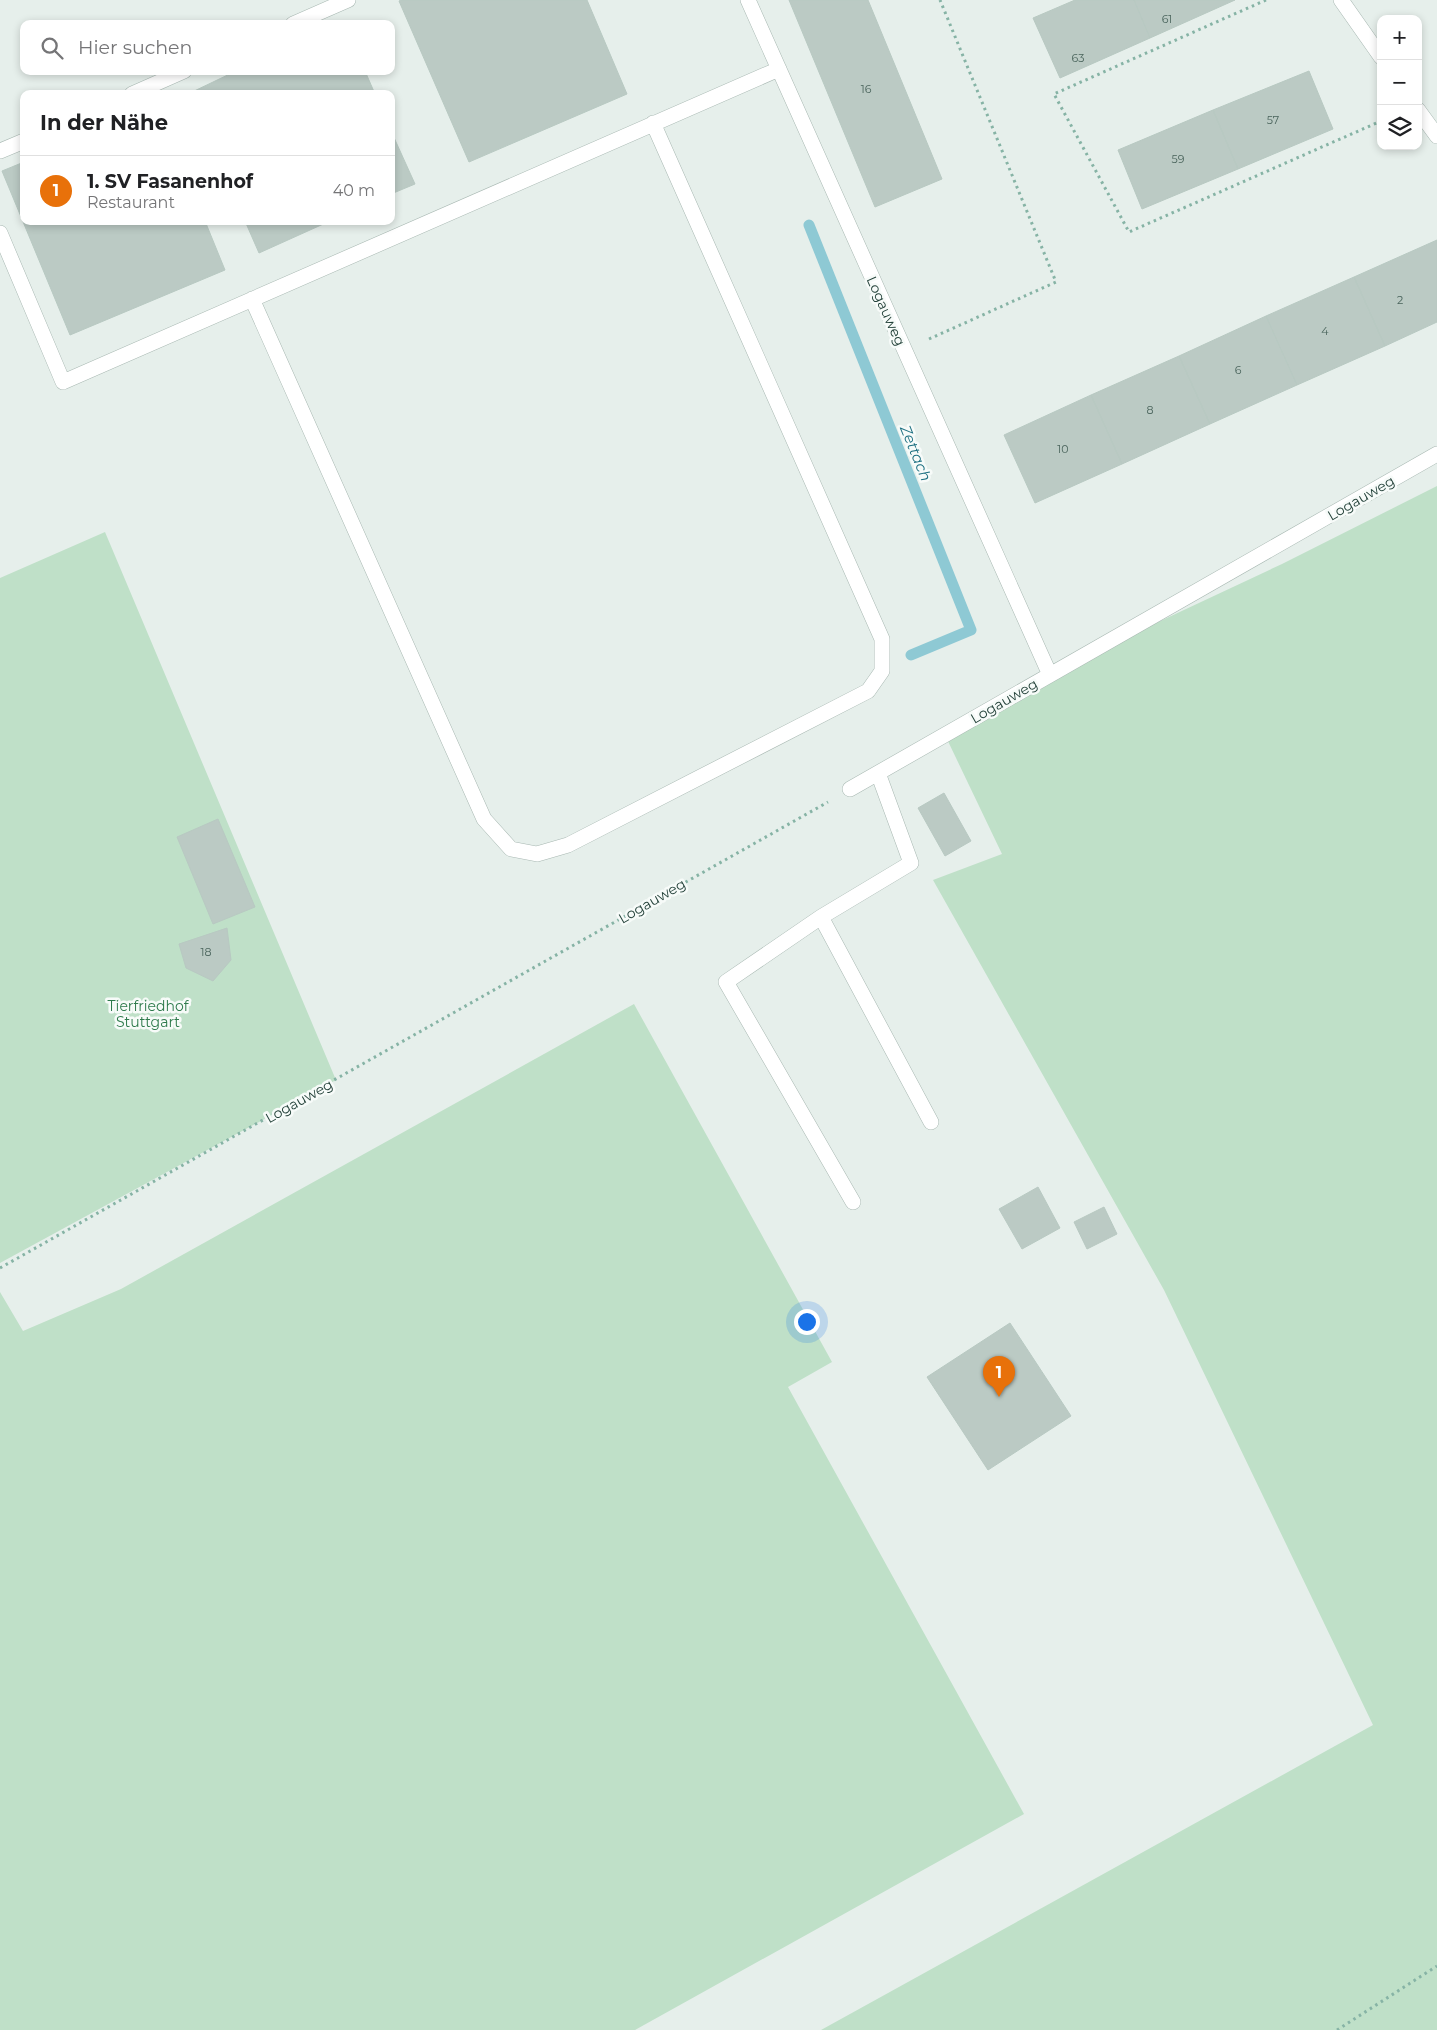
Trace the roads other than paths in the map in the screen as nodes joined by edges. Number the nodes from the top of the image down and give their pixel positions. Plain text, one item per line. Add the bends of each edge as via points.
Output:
1 (348, 0) edge
2 (748, 0) edge
3 (1341, 0) edge
4 (303, 20) edge
5 (1377, 51) edge
6 (779, 69) junction
7 (175, 75) edge
8 (141, 90) edge
9 (1422, 115) edge
10 (653, 123) junction
11 (1437, 136) edge
12 (20, 143) edge
13 (0, 151) edge
14 (0, 233) edge
15 (252, 299) junction
16 (1437, 454) edge
17 (1050, 675) junction
18 (878, 773) junction
19 (850, 789) road end
20 (821, 917) junction
21 (931, 1122) dead end
22 (853, 1202) dead end

1 - 4 street
2 - 6 street, Logauweg
3 - 5 street
6 - 10 street
6 - 17 street, Logauweg
7 - 8 street
9 - 11 street
10 - 15 street
10 - 15 street via 882,639 882,671 868,691 568,845 537,854 511,849 484,819
12 - 13 street
14 - 15 street via 63,382
16 - 17 street, Logauweg
17 - 18 street, Logauweg
18 - 19 street, Logauweg
18 - 20 street via 911,863
20 - 21 street
20 - 22 street via 726,982

